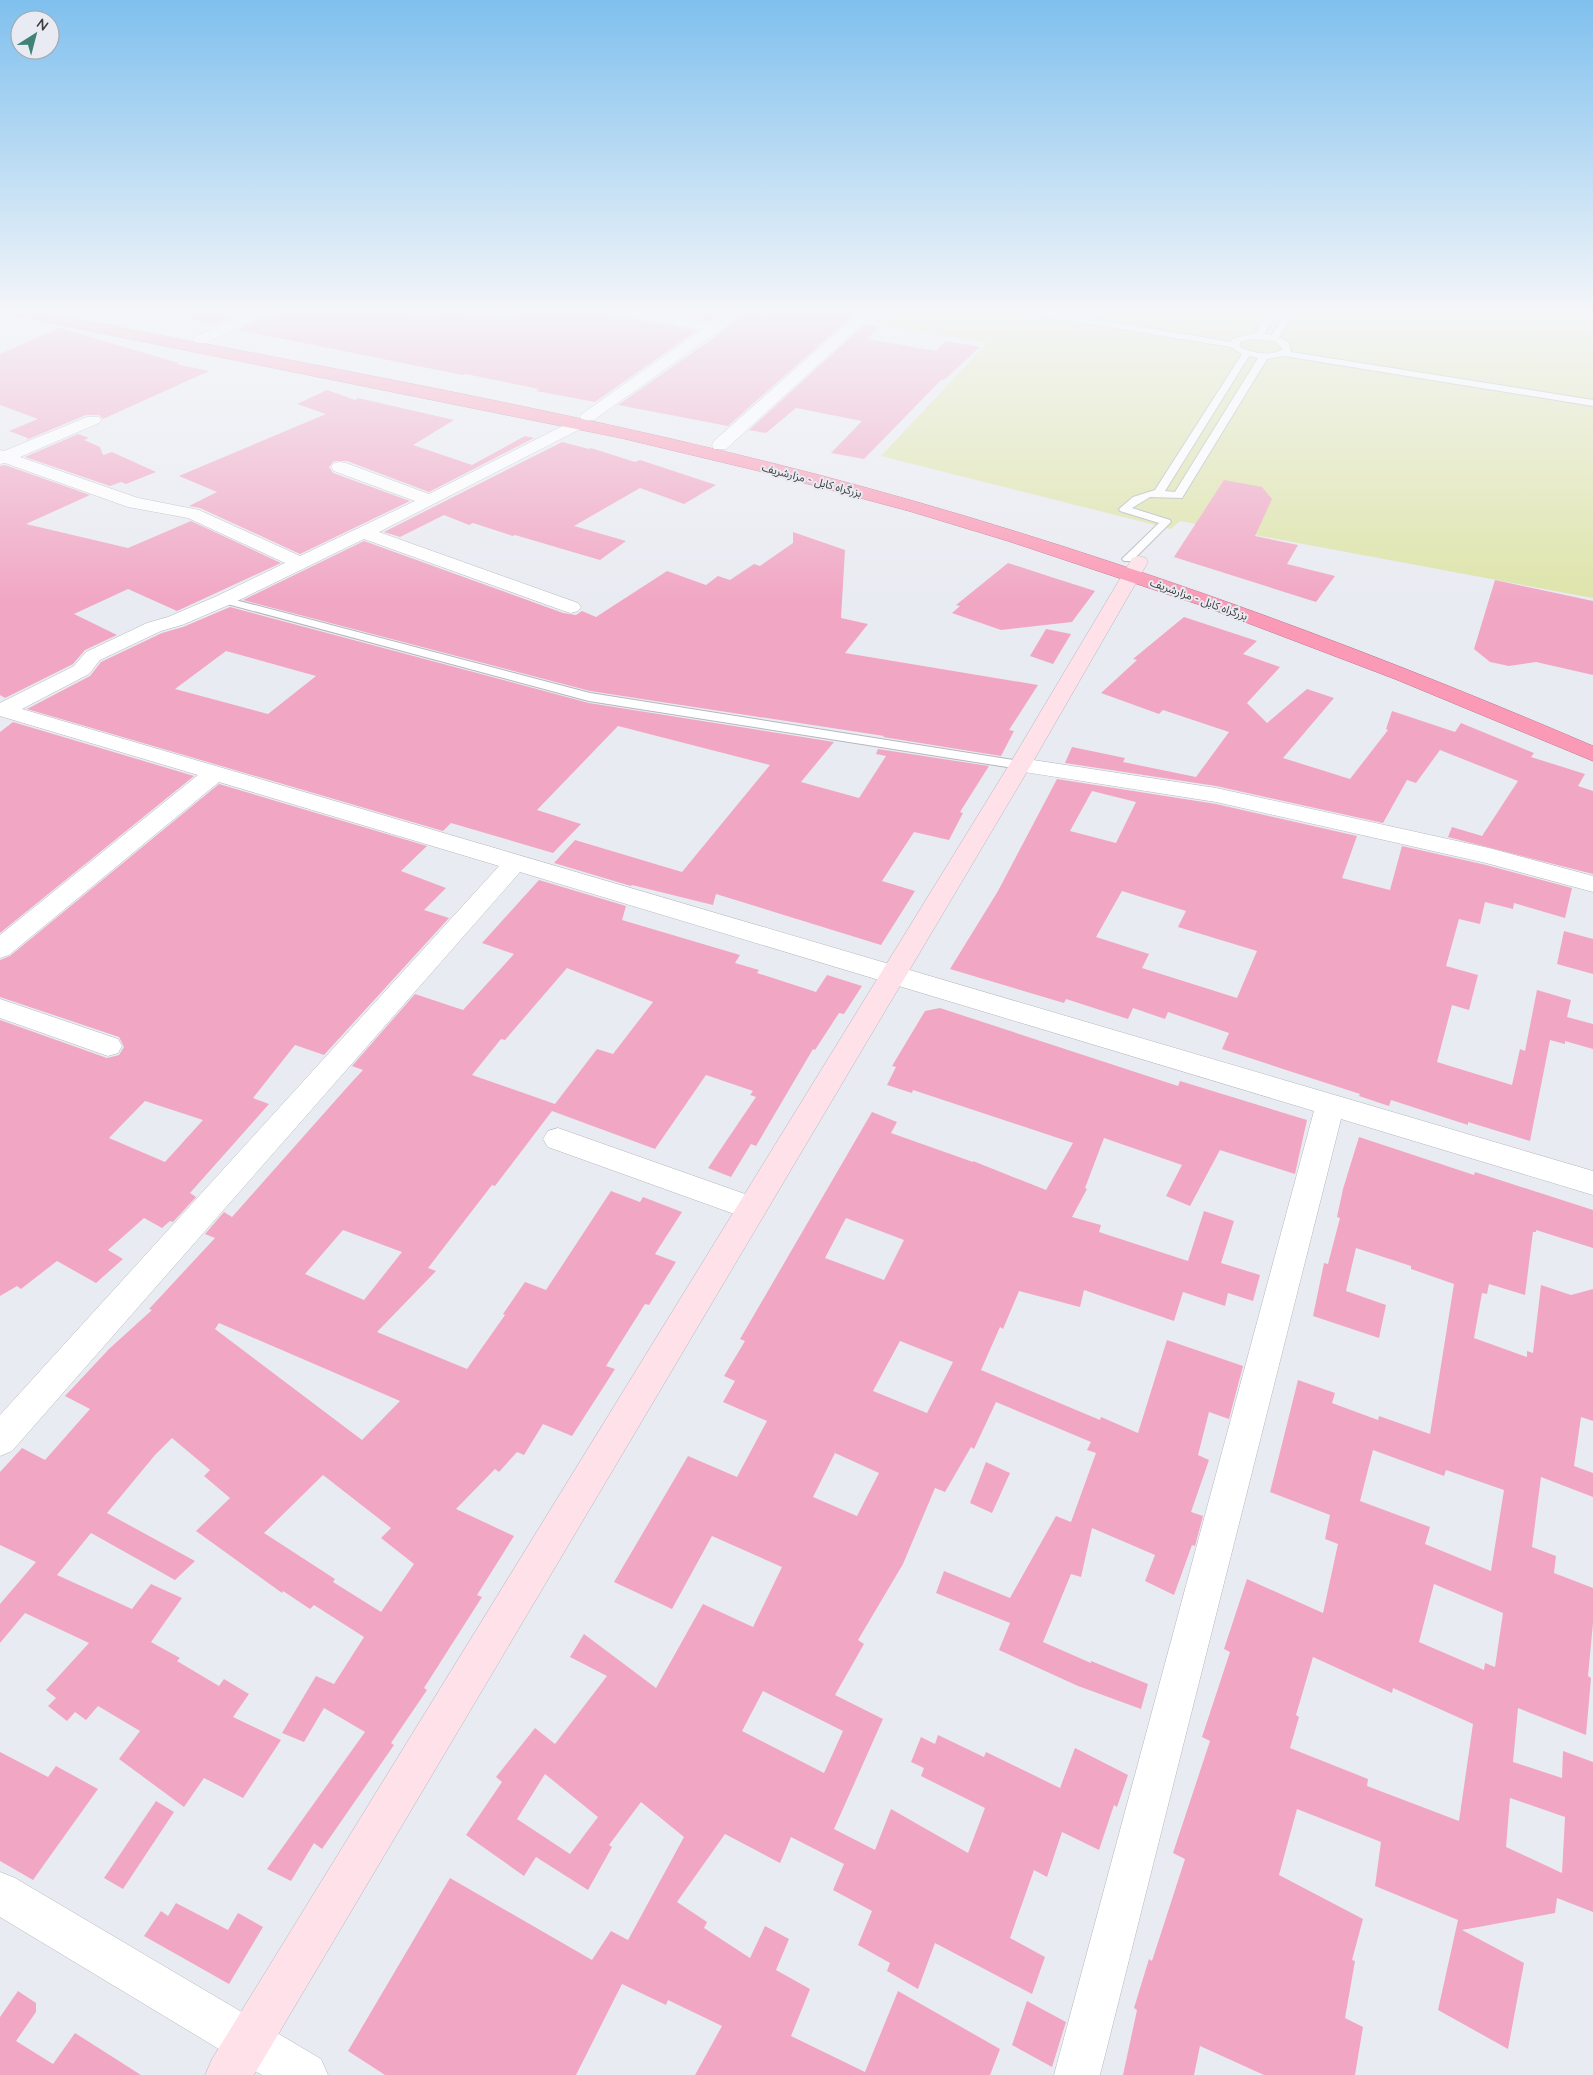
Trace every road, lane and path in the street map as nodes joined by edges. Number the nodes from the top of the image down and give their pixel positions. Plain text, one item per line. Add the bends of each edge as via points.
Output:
1 (509, 406) edge
2 (515, 406) edge
3 (603, 406) edge
4 (764, 406) edge
5 (1214, 406) edge
6 (1233, 406) edge
7 (93, 420) dead end
8 (583, 420) junction
9 (720, 445) junction
10 (1, 457) edge
11 (340, 467) dead end
12 (1159, 492) junction
13 (430, 500) junction
14 (361, 532) junction
15 (301, 563) junction
16 (1133, 565) junction
17 (224, 600) junction
18 (571, 607) dead end
19 (1, 710) edge
20 (1566, 724) dead end
21 (1593, 754) edge
22 (1020, 765) junction
23 (215, 773) junction
24 (515, 863) junction
25 (1593, 884) edge
26 (0, 950) edge
27 (892, 975) junction
28 (0, 1008) edge
29 (108, 1046) dead end
30 (1330, 1105) junction
31 (558, 1139) dead end
32 (1593, 1183) edge
33 (751, 1208) junction
34 (0, 1440) edge
35 (0, 1893) edge
36 (238, 2058) edge
37 (305, 2075) edge
38 (1077, 2075) edge

1 - 8 highway, بزرگراه کابل - مزارشریف
2 - 8 highway, بزرگراه کابل - مزارشریف
3 - 8 street
4 - 9 street
5 - 12 lane
6 - 12 lane via 1178,496
7 - 10 street
8 - 9 highway, بزرگراه کابل - مزارشریف
8 - 13 street
8 - 16 highway, بزرگراه کابل - مزارشریف
9 - 16 highway, بزرگراه کابل - مزارشریف via 969,510
10 - 15 street via 134,503 193,514
11 - 13 street
12 - 16 lane via 1137,497 1124,509 1166,522
13 - 14 street
14 - 15 street
14 - 18 street
15 - 17 street
16 - 20 highway, بزرگراه کابل - مزارشریف via 1399,656
16 - 21 highway, بزرگراه کابل - مزارشریف
16 - 22 street
17 - 19 street via 154,627 93,656 82,670
17 - 22 lane via 588,697
19 - 23 street
22 - 25 street via 1216,795 1490,856
22 - 27 street
23 - 24 street
23 - 26 street
24 - 27 street
24 - 34 street
27 - 30 street
27 - 33 street
28 - 29 street
30 - 32 street
30 - 38 street
31 - 33 street
33 - 36 street
35 - 36 street
36 - 37 street

